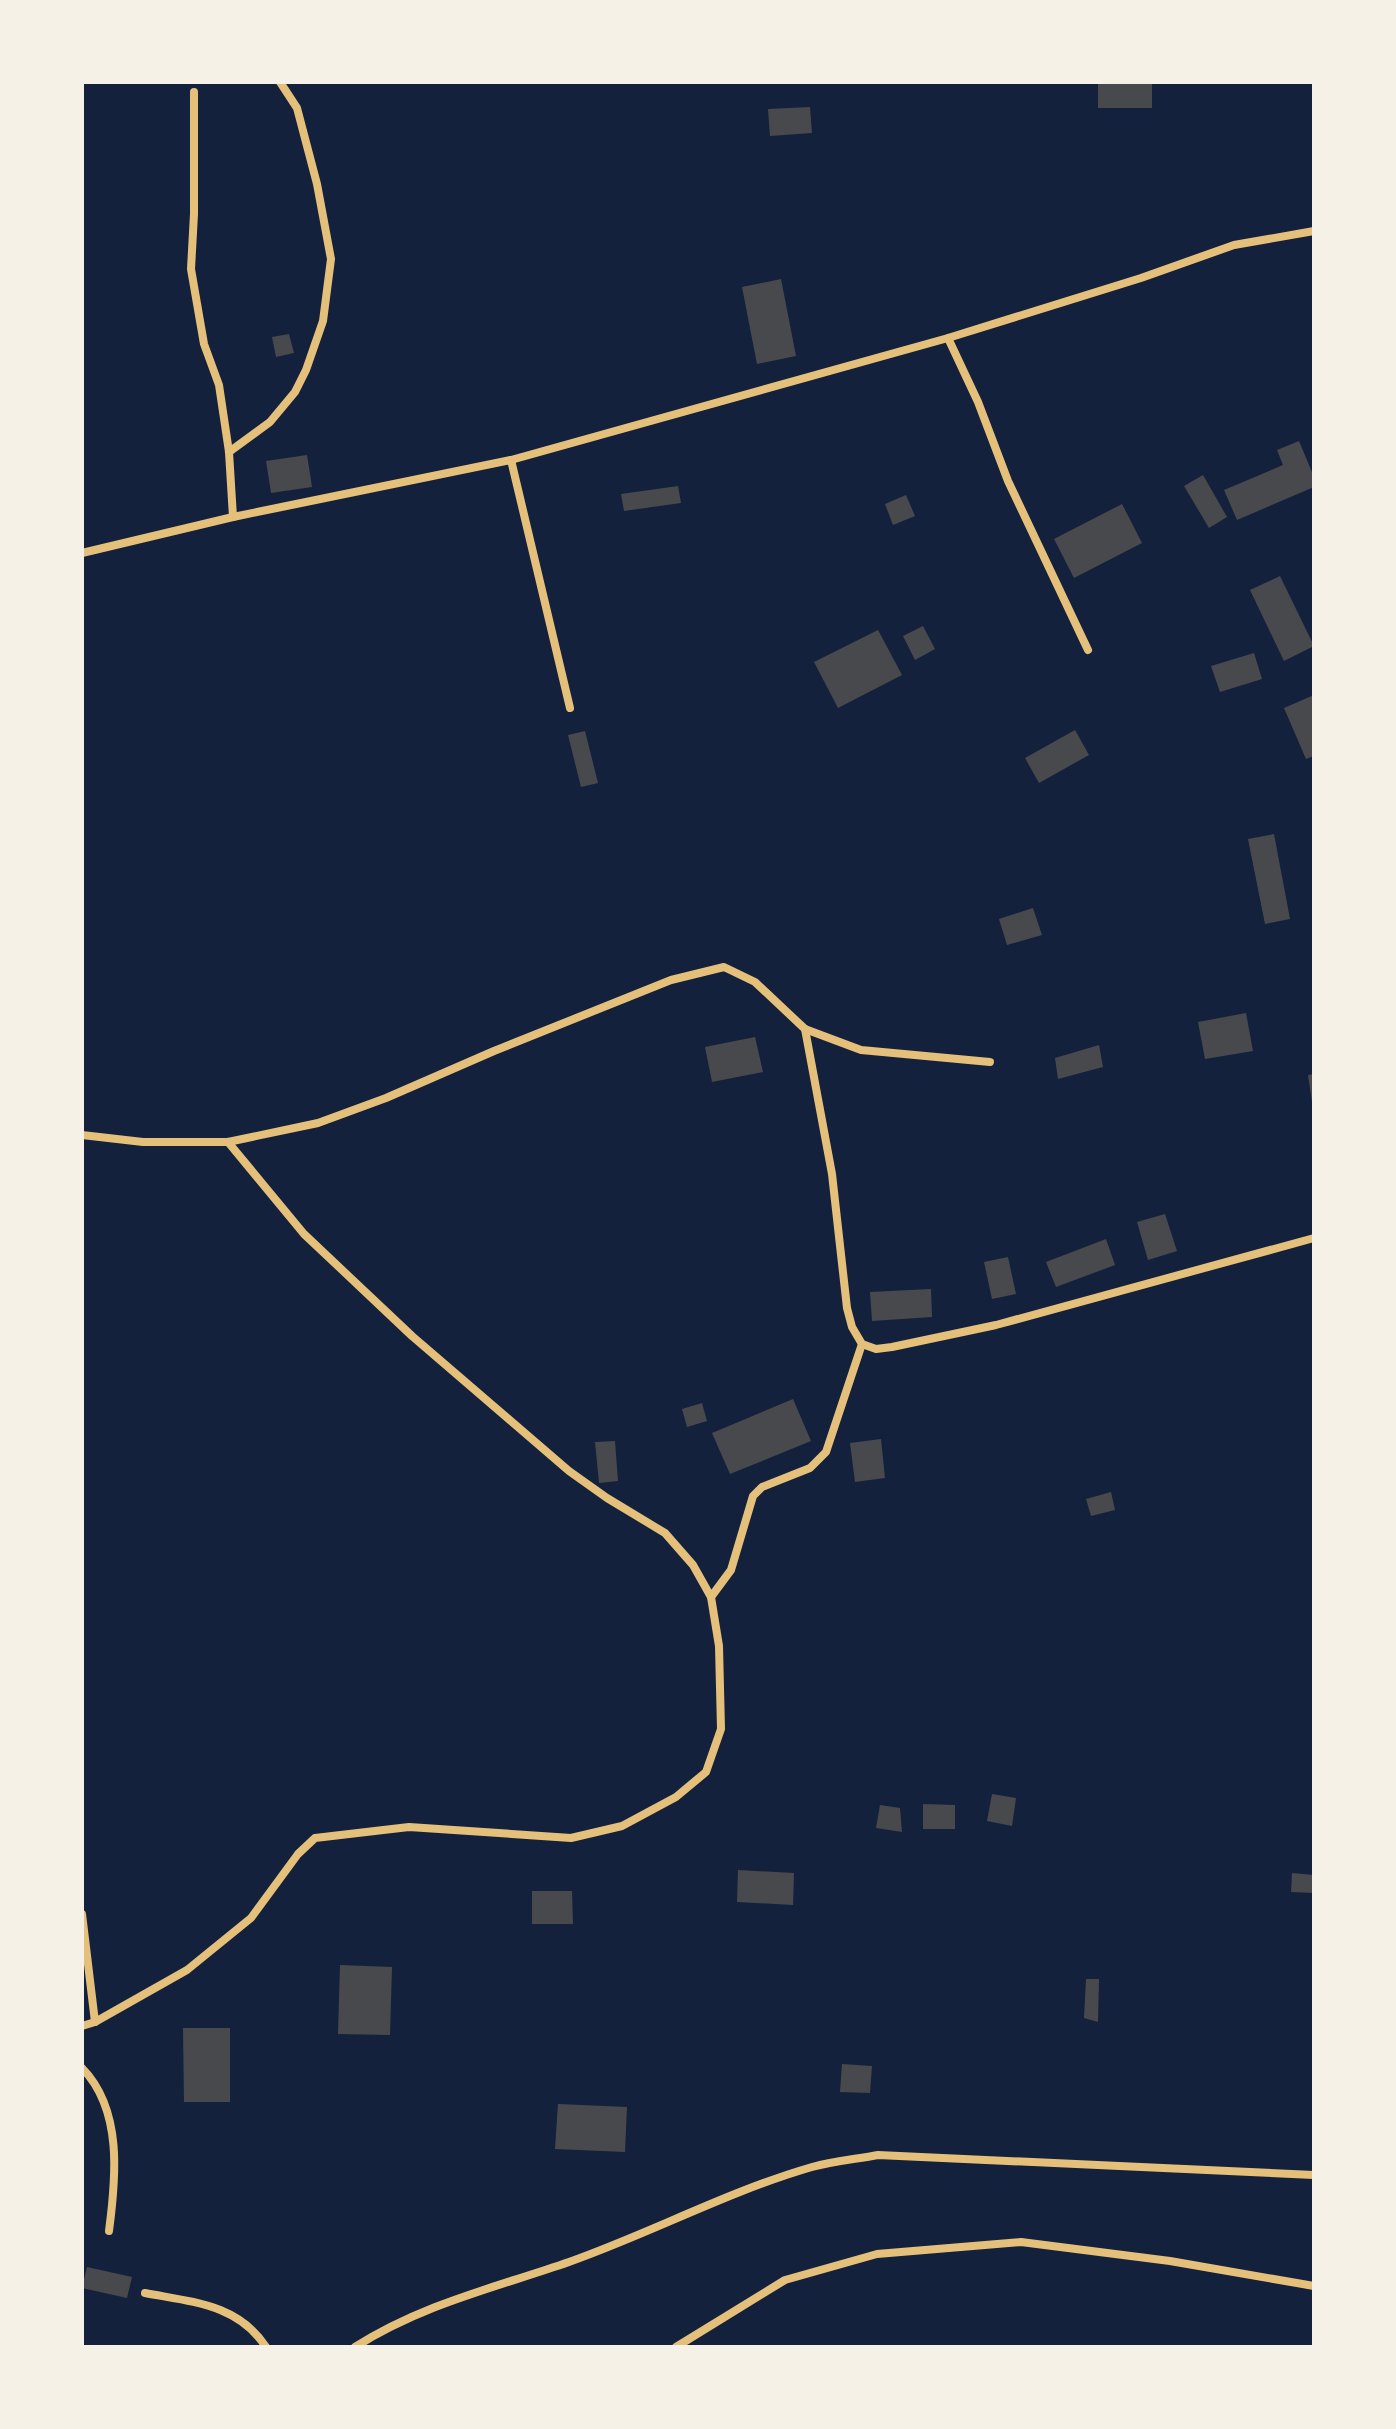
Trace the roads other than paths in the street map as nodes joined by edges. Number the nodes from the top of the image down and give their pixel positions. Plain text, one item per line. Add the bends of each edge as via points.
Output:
1 (280, 82) edge
2 (194, 92) dead end
3 (1314, 231) edge
4 (948, 338) junction
5 (229, 452) junction
6 (511, 460) junction
7 (233, 517) junction
8 (82, 553) edge
9 (1088, 650) dead end
10 (570, 708) dead end
11 (805, 1029) junction
12 (990, 1062) dead end
13 (82, 1135) edge
14 (228, 1142) junction
15 (1314, 1238) edge
16 (862, 1344) junction
17 (711, 1597) junction
18 (82, 1914) edge
19 (95, 2022) junction
20 (82, 2026) edge
21 (82, 2068) edge
22 (1314, 2175) edge
23 (109, 2231) dead end
24 (1314, 2286) edge
25 (145, 2293) dead end
26 (266, 2347) edge
27 (355, 2347) edge
28 (676, 2347) edge

1 - 5 street via 297,108 331,259 323,321 295,392 270,422
2 - 5 street via 191,269
3 - 4 street via 1234,245
4 - 6 street
4 - 9 street
5 - 7 street
6 - 7 street
6 - 10 street
7 - 8 street
11 - 12 street via 861,1050
11 - 14 street via 755,982 724,967 671,980 318,1123
11 - 16 street via 832,1174 847,1308
13 - 14 street via 143,1142
14 - 17 street via 304,1234 412,1336 569,1471 665,1533 693,1565
15 - 16 street via 996,1325 892,1347
16 - 17 street via 826,1452 810,1468 762,1487 753,1496 731,1570
17 - 19 street via 719,1646 721,1729 706,1772 676,1797 622,1826 571,1838 409,1827 315,1838 251,1918 187,1970
18 - 19 street
19 - 20 street
21 - 23 street via 109,2114 116,2180
22 - 27 street via 878,2155 816,2166 569,2262 417,2312
24 - 28 street via 1021,2242 877,2254 785,2280
25 - 26 street via 217,2306 254,2330

